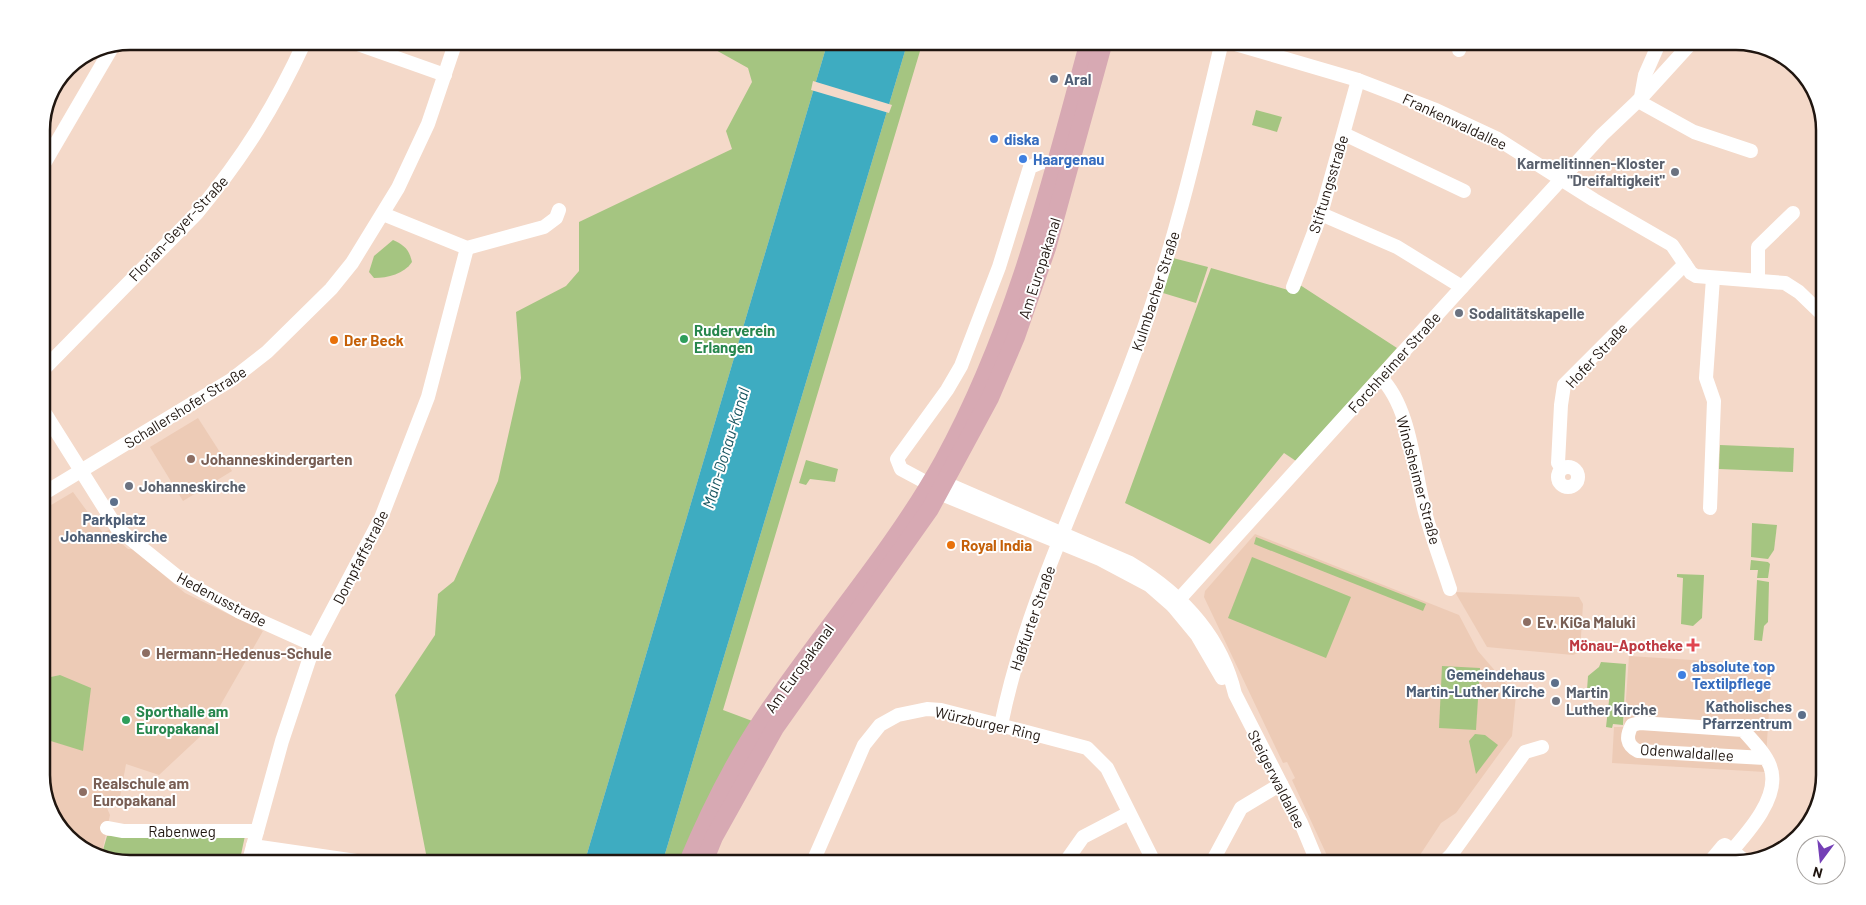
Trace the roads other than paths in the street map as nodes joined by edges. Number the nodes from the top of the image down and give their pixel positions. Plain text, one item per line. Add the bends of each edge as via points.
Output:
1 (301, 50) edge
2 (374, 50) edge
3 (453, 50) edge
4 (1087, 50) edge
5 (1102, 50) edge
6 (1221, 50) edge
7 (1254, 50) edge
8 (1656, 50) edge
9 (1685, 50) edge
10 (108, 54) edge
11 (445, 75) junction
12 (1358, 80) junction
13 (1639, 100) junction
14 (1344, 134) junction
15 (1751, 151) dead end
16 (50, 154) edge
17 (1056, 163) junction
18 (1562, 179) junction
19 (1464, 191) dead end
20 (559, 210) dead end
21 (1793, 213) dead end
22 (383, 214) junction
23 (1321, 214) junction
24 (467, 248) junction
25 (1685, 264) junction
26 (1713, 278) junction
27 (1758, 280) junction
28 (1293, 287) dead end
29 (1462, 287) junction
30 (1816, 309) edge
31 (50, 364) edge
32 (1380, 377) junction
33 (50, 421) edge
34 (1562, 468) dead end
35 (80, 472) junction
36 (938, 487) junction
37 (50, 490) edge
38 (1710, 508) dead end
39 (1061, 537) junction
40 (1450, 589) dead end
41 (1176, 602) junction
42 (314, 645) junction
43 (1001, 725) junction
44 (1542, 747) dead end
45 (1766, 758) junction
46 (1281, 784) junction
47 (1129, 812) junction
48 (107, 828) dead end
49 (257, 832) junction
50 (253, 846) junction
51 (1728, 847) junction
52 (250, 855) edge
53 (315, 855) edge
54 (691, 855) edge
55 (707, 855) edge
56 (816, 855) edge
57 (1070, 855) edge
58 (1150, 855) edge
59 (1216, 855) edge
60 (1314, 855) edge
61 (1452, 855) edge
62 (1719, 855) edge
63 (1724, 855) edge
64 (1738, 855) edge

1 - 31 street, Florian-Geyer-Straße via 261,128 220,185 197,213
2 - 11 street
3 - 11 street, Schallershofer Straße
4 - 17 main road, Am Europakanal
5 - 36 main road, Am Europakanal via 1047,248 1026,311 990,398
6 - 39 street, Kulmbacher Straße via 1169,251 1134,356
7 - 12 street, Frankenwaldallee
8 - 13 street
9 - 13 street, Forchheimer Straße
10 - 16 street
11 - 22 street, Schallershofer Straße via 416,152
12 - 14 street, Stiftungsstraße
12 - 18 street, Frankenwaldallee via 1436,110 1496,138
13 - 15 street via 1694,132
13 - 18 street, Forchheimer Straße
14 - 19 street
14 - 23 street, Stiftungsstraße
17 - 36 main road, Am Europakanal via 1010,314
17 - 36 street via 1042,162 1030,166 999,267 961,366 898,459 901,469
18 - 25 street, Frankenwaldallee via 1672,245
18 - 29 street, Forchheimer Straße
20 - 24 street via 556,218 544,226
21 - 27 street via 1758,247
22 - 24 street
22 - 35 street, Schallershofer Straße via 331,289 262,357 209,395
23 - 28 street, Stiftungsstraße
23 - 29 street via 1397,247
24 - 42 street, Dompfaffstraße via 428,398 381,518
25 - 26 street via 1696,276
25 - 34 street, Hofer Straße via 1564,385 1558,457
26 - 27 street
26 - 38 street via 1706,378 1714,401
27 - 30 street via 1778,281 1792,287
29 - 32 street, Forchheimer Straße
32 - 40 street, Windsheimer Straße via 1392,388 1403,415 1426,515
32 - 41 street, Forchheimer Straße
33 - 35 street, Hedenusstraße
35 - 37 street, Schallershofer Straße
35 - 42 street, Hedenusstraße via 117,528 179,578 238,611
36 - 39 street, Steigerwaldallee
36 - 54 main road, Am Europakanal via 899,531 761,721 730,774
36 - 55 main road, Am Europakanal via 891,566 775,728
39 - 41 street, Steigerwaldallee via 1130,563 1153,577
39 - 43 street, Haßfurter Straße via 1023,634
41 - 46 street, Steigerwaldallee via 1198,618 1212,639 1235,694
42 - 49 street, Dompfaffstraße via 282,741
43 - 47 street, Würzburger Ring via 1088,748 1107,768
43 - 56 street, Würzburger Ring via 941,710 926,710 898,715 880,725 864,745
44 - 61 street via 1525,752
45 - 45 street, Odenwaldallee via 1743,730 1640,723 1632,725 1628,735 1630,746 1644,752
45 - 51 street, Odenwaldallee via 1774,788 1759,815
46 - 59 street via 1241,808
46 - 60 street, Steigerwaldallee
47 - 57 street via 1083,837
47 - 58 street, Würzburger Ring
48 - 49 street, Rabenweg via 123,831
49 - 50 street, Dompfaffstraße
50 - 52 street, Dompfaffstraße
50 - 53 street
51 - 62 street, Odenwaldallee
51 - 63 street, Odenwaldallee
51 - 64 street

